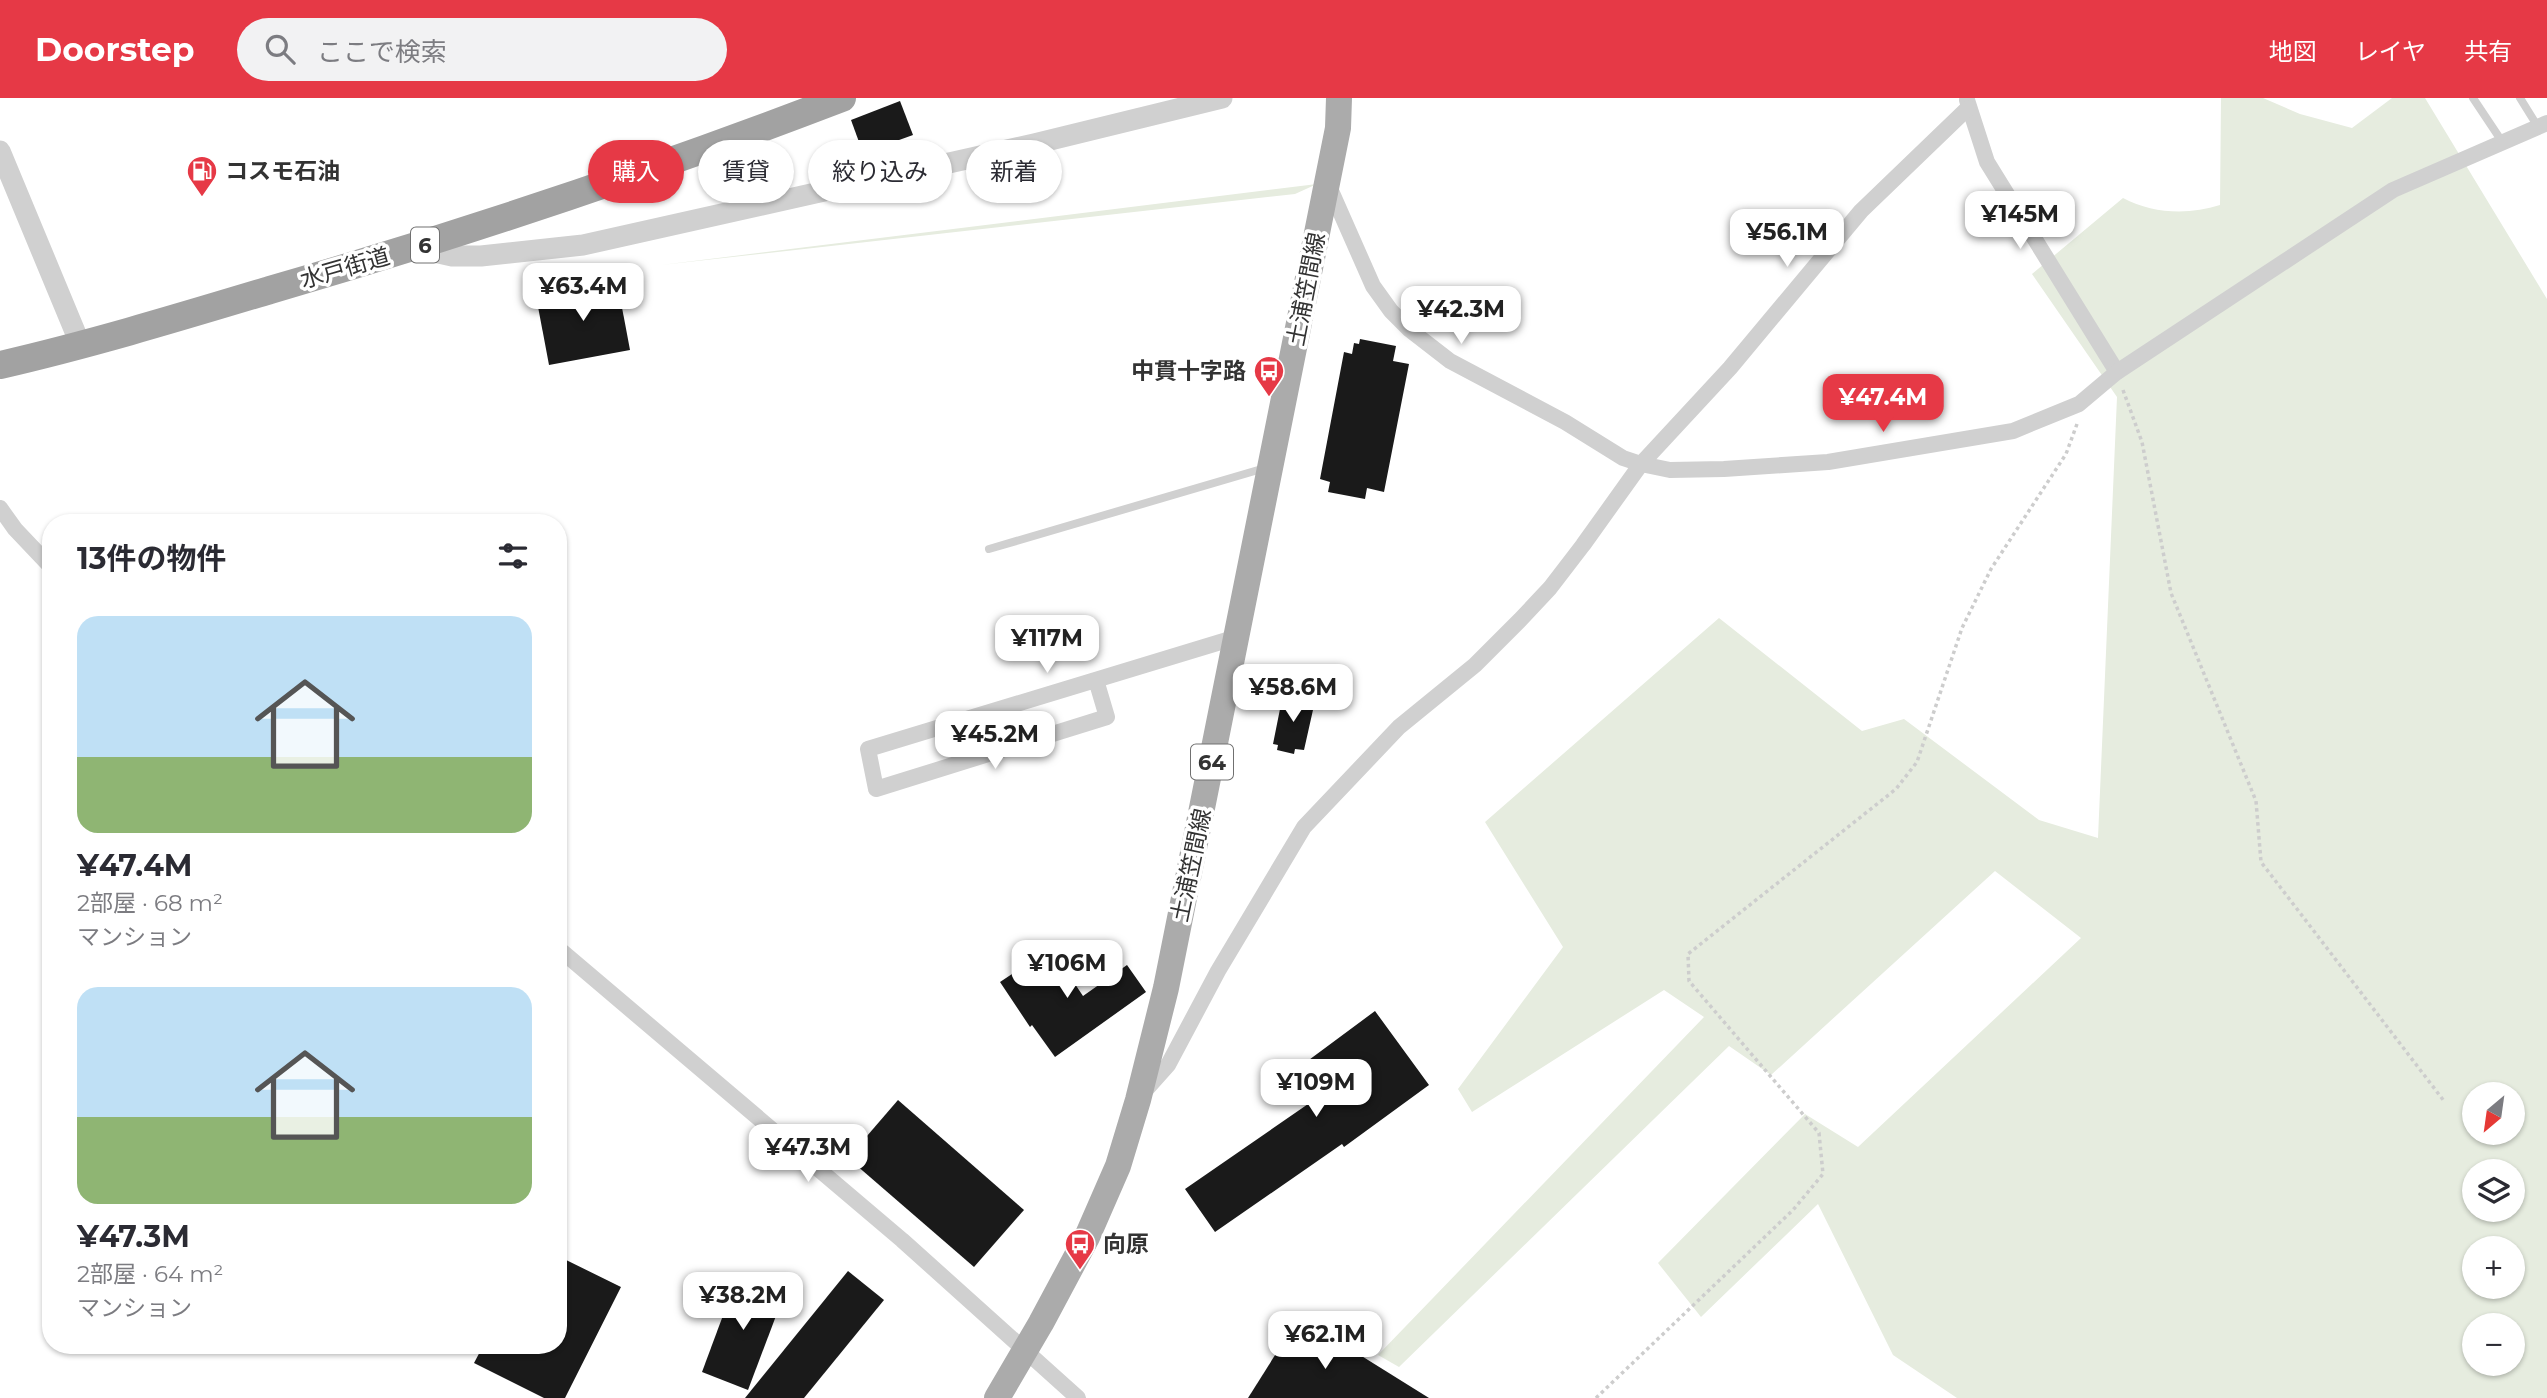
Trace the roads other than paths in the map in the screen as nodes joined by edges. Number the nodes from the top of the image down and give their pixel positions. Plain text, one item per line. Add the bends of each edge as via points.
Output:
1 (842, 98) edge
2 (1222, 98) edge
3 (1339, 98) edge
4 (2473, 98) edge
5 (2520, 98) edge
6 (1967, 103) edge
7 (2543, 125) edge
8 (2502, 142) junction
9 (0, 151) edge
10 (1328, 183) junction
11 (416, 248) junction
12 (81, 346) junction
13 (0, 365) edge
14 (2117, 372) junction
15 (1641, 464) junction
16 (1271, 466) junction
17 (0, 508) edge
18 (989, 549) dead end
19 (42, 558) edge
20 (1237, 636) junction
21 (1096, 680) junction
22 (567, 956) edge
23 (1138, 1100) junction
24 (1026, 1351) junction
25 (997, 1398) edge
26 (1078, 1398) edge

1 - 11 highway, 水戸街道 / 6
2 - 11 street via 583,245 471,256
3 - 10 main road, 土浦笠間線 / 64
4 - 8 lane
5 - 7 lane
6 - 14 street via 1987,162
6 - 15 street via 1861,211 1730,368
7 - 8 street
8 - 14 street via 2393,191
9 - 12 street
10 - 15 street via 1373,286 1410,330 1450,361
10 - 16 main road, 土浦笠間線 / 64
11 - 12 highway, 水戸街道 / 6
12 - 13 highway, 水戸街道 / 6
14 - 15 street via 2079,404 2013,431 1828,462 1670,470
15 - 23 street via 1575,556 1520,620 1475,665 1399,727 1304,827 1168,1065
16 - 18 lane
16 - 20 main road, 土浦笠間線 / 64
17 - 19 street
20 - 21 street
20 - 23 main road, 土浦笠間線 / 64 via 1166,988
21 - 21 street via 868,749 876,789 1107,718
22 - 24 street
23 - 24 main road, 土浦笠間線 / 64 via 1102,1204
24 - 25 main road, 土浦笠間線 / 64
24 - 26 street

